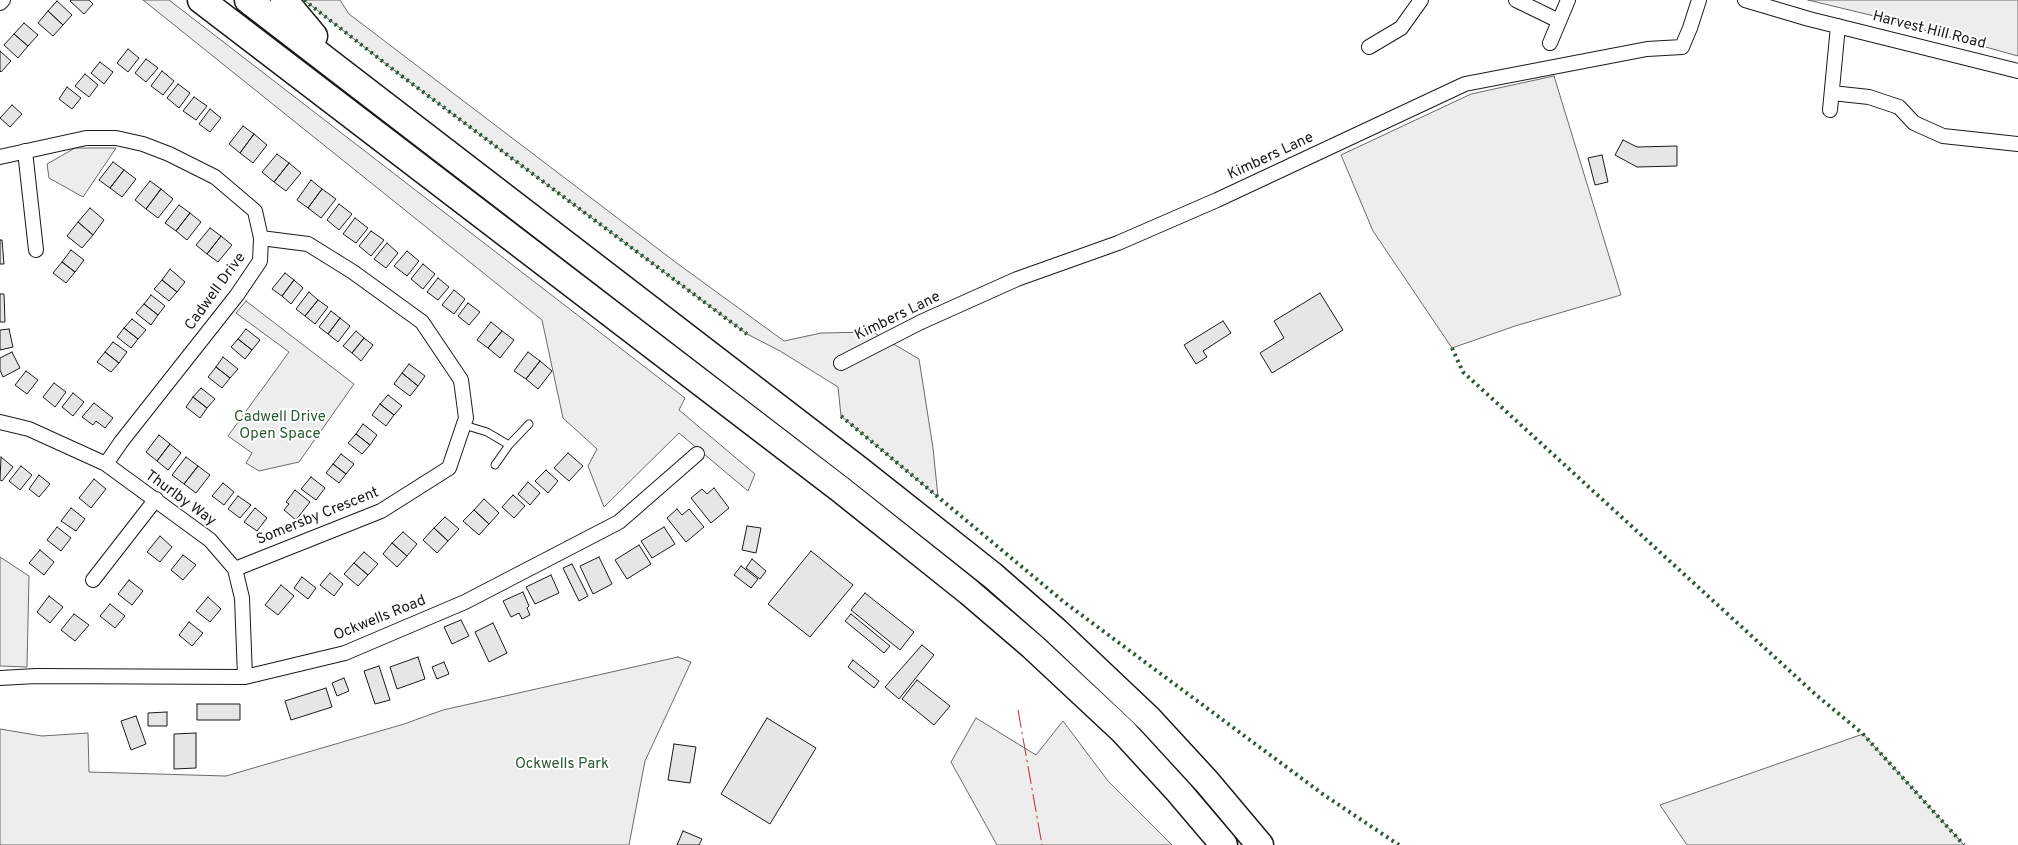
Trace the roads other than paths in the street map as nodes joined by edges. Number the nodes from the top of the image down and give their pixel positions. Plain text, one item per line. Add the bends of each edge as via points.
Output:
1 (3, 0) edge
2 (201, 0) edge
3 (248, 0) edge
4 (284, 0) edge
5 (1421, 0) edge
6 (1516, 0) edge
7 (1568, 0) edge
8 (1699, 0) edge
9 (1744, 0) edge
10 (0, 3) edge
11 (1559, 21) junction
12 (1838, 26) junction
13 (1550, 43) dead end
14 (1369, 47) dead end
15 (2018, 71) edge
16 (368, 92) junction
17 (1832, 94) junction
18 (1830, 110) dead end
19 (2018, 144) edge
20 (25, 151) junction
21 (0, 157) edge
22 (262, 238) junction
23 (36, 250) dead end
24 (841, 364) dead end
25 (0, 422) edge
26 (529, 424) dead end
27 (464, 426) junction
28 (509, 445) junction
29 (696, 454) dead end
30 (106, 464) junction
31 (495, 465) dead end
32 (156, 499) junction
33 (235, 569) junction
34 (93, 580) dead end
35 (245, 676) junction
36 (0, 678) edge
37 (1224, 845) edge
38 (1260, 845) edge

1 - 10 street
2 - 37 highway via 840,489 969,592 1038,651 1117,726
3 - 16 highway
4 - 16 highway
5 - 14 street via 1401,28
6 - 11 street
7 - 11 street
8 - 24 street, Kimbers Lane via 1682,47 1647,49 1465,84 1127,240 1017,279 921,322
9 - 12 street, Harvest Hill Road
11 - 13 street
12 - 15 street, Harvest Hill Road
12 - 17 street
16 - 38 highway via 992,575 1063,636 1149,719
17 - 18 street
17 - 19 street via 1869,97 1899,107 1914,123 1943,136
20 - 21 street, Cadwell Drive
20 - 22 street, Cadwell Drive via 86,138 116,138 144,144 215,177 255,211
20 - 23 street
22 - 27 street, Somersby Crescent via 308,244 422,322 461,380 466,418
22 - 30 street, Cadwell Drive via 260,261 237,295
25 - 30 street, Thurlby Way via 29,429
26 - 28 lane
27 - 28 lane via 487,432
27 - 33 street, Somersby Crescent via 449,468 381,511
28 - 31 lane
29 - 35 street, Ockwells Road via 620,522 465,602 345,653
30 - 32 street, Thurlby Way
32 - 33 street, Thurlby Way via 210,540
32 - 34 street
33 - 35 street, Thurlby Way via 242,598
35 - 36 street, Ockwells Road

